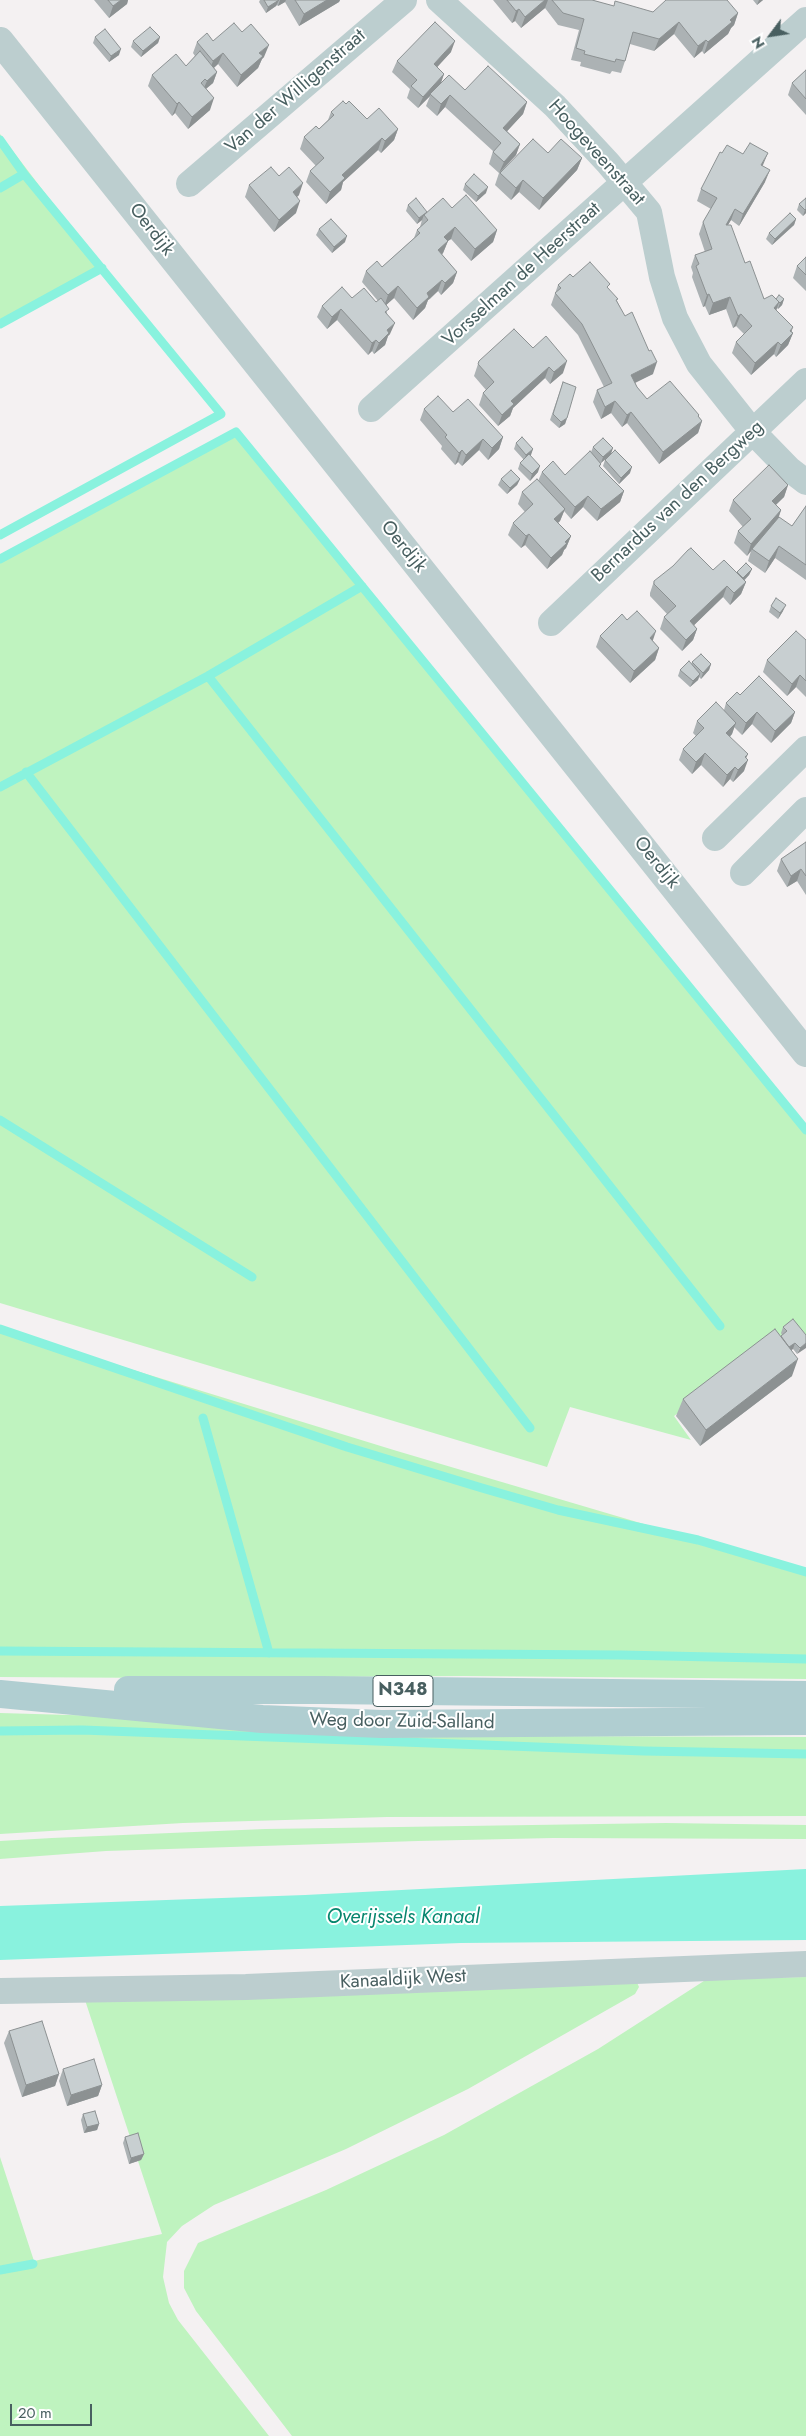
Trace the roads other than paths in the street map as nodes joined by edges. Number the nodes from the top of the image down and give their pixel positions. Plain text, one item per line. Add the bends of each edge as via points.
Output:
1 (404, 0) edge
2 (439, 0) edge
3 (806, 20) edge
4 (0, 41) edge
5 (625, 183) junction
6 (189, 184) dead end
7 (806, 382) edge
8 (371, 409) dead end
9 (753, 432) junction
10 (806, 482) edge
11 (551, 622) dead end
12 (806, 749) edge
13 (806, 810) edge
14 (715, 838) dead end
15 (743, 874) dead end
16 (806, 1054) edge
17 (0, 1692) edge
18 (806, 1695) edge
19 (806, 1721) edge
20 (806, 1964) edge
21 (0, 1991) edge

1 - 6 street, Van der Willigenstraat
2 - 5 street, Hoogeveenstraat via 555,106
3 - 5 street, Vorsselman de Heerstraat
4 - 16 street, Oerdijk
5 - 8 street, Vorsselman de Heerstraat
5 - 9 street, Hoogeveenstraat via 649,212 662,277 679,326 699,364
7 - 9 street, Bernardus van den Bergweg
9 - 10 street, Hoogeveenstraat
9 - 11 street, Bernardus van den Bergweg
12 - 14 street
13 - 15 street
17 - 18 main road, Weg door Zuid-Salland / N348 via 320,1690
17 - 19 main road, Weg door Zuid-Salland / N348 via 262,1719 381,1724
20 - 21 street, Kanaaldijk West via 246,1987

